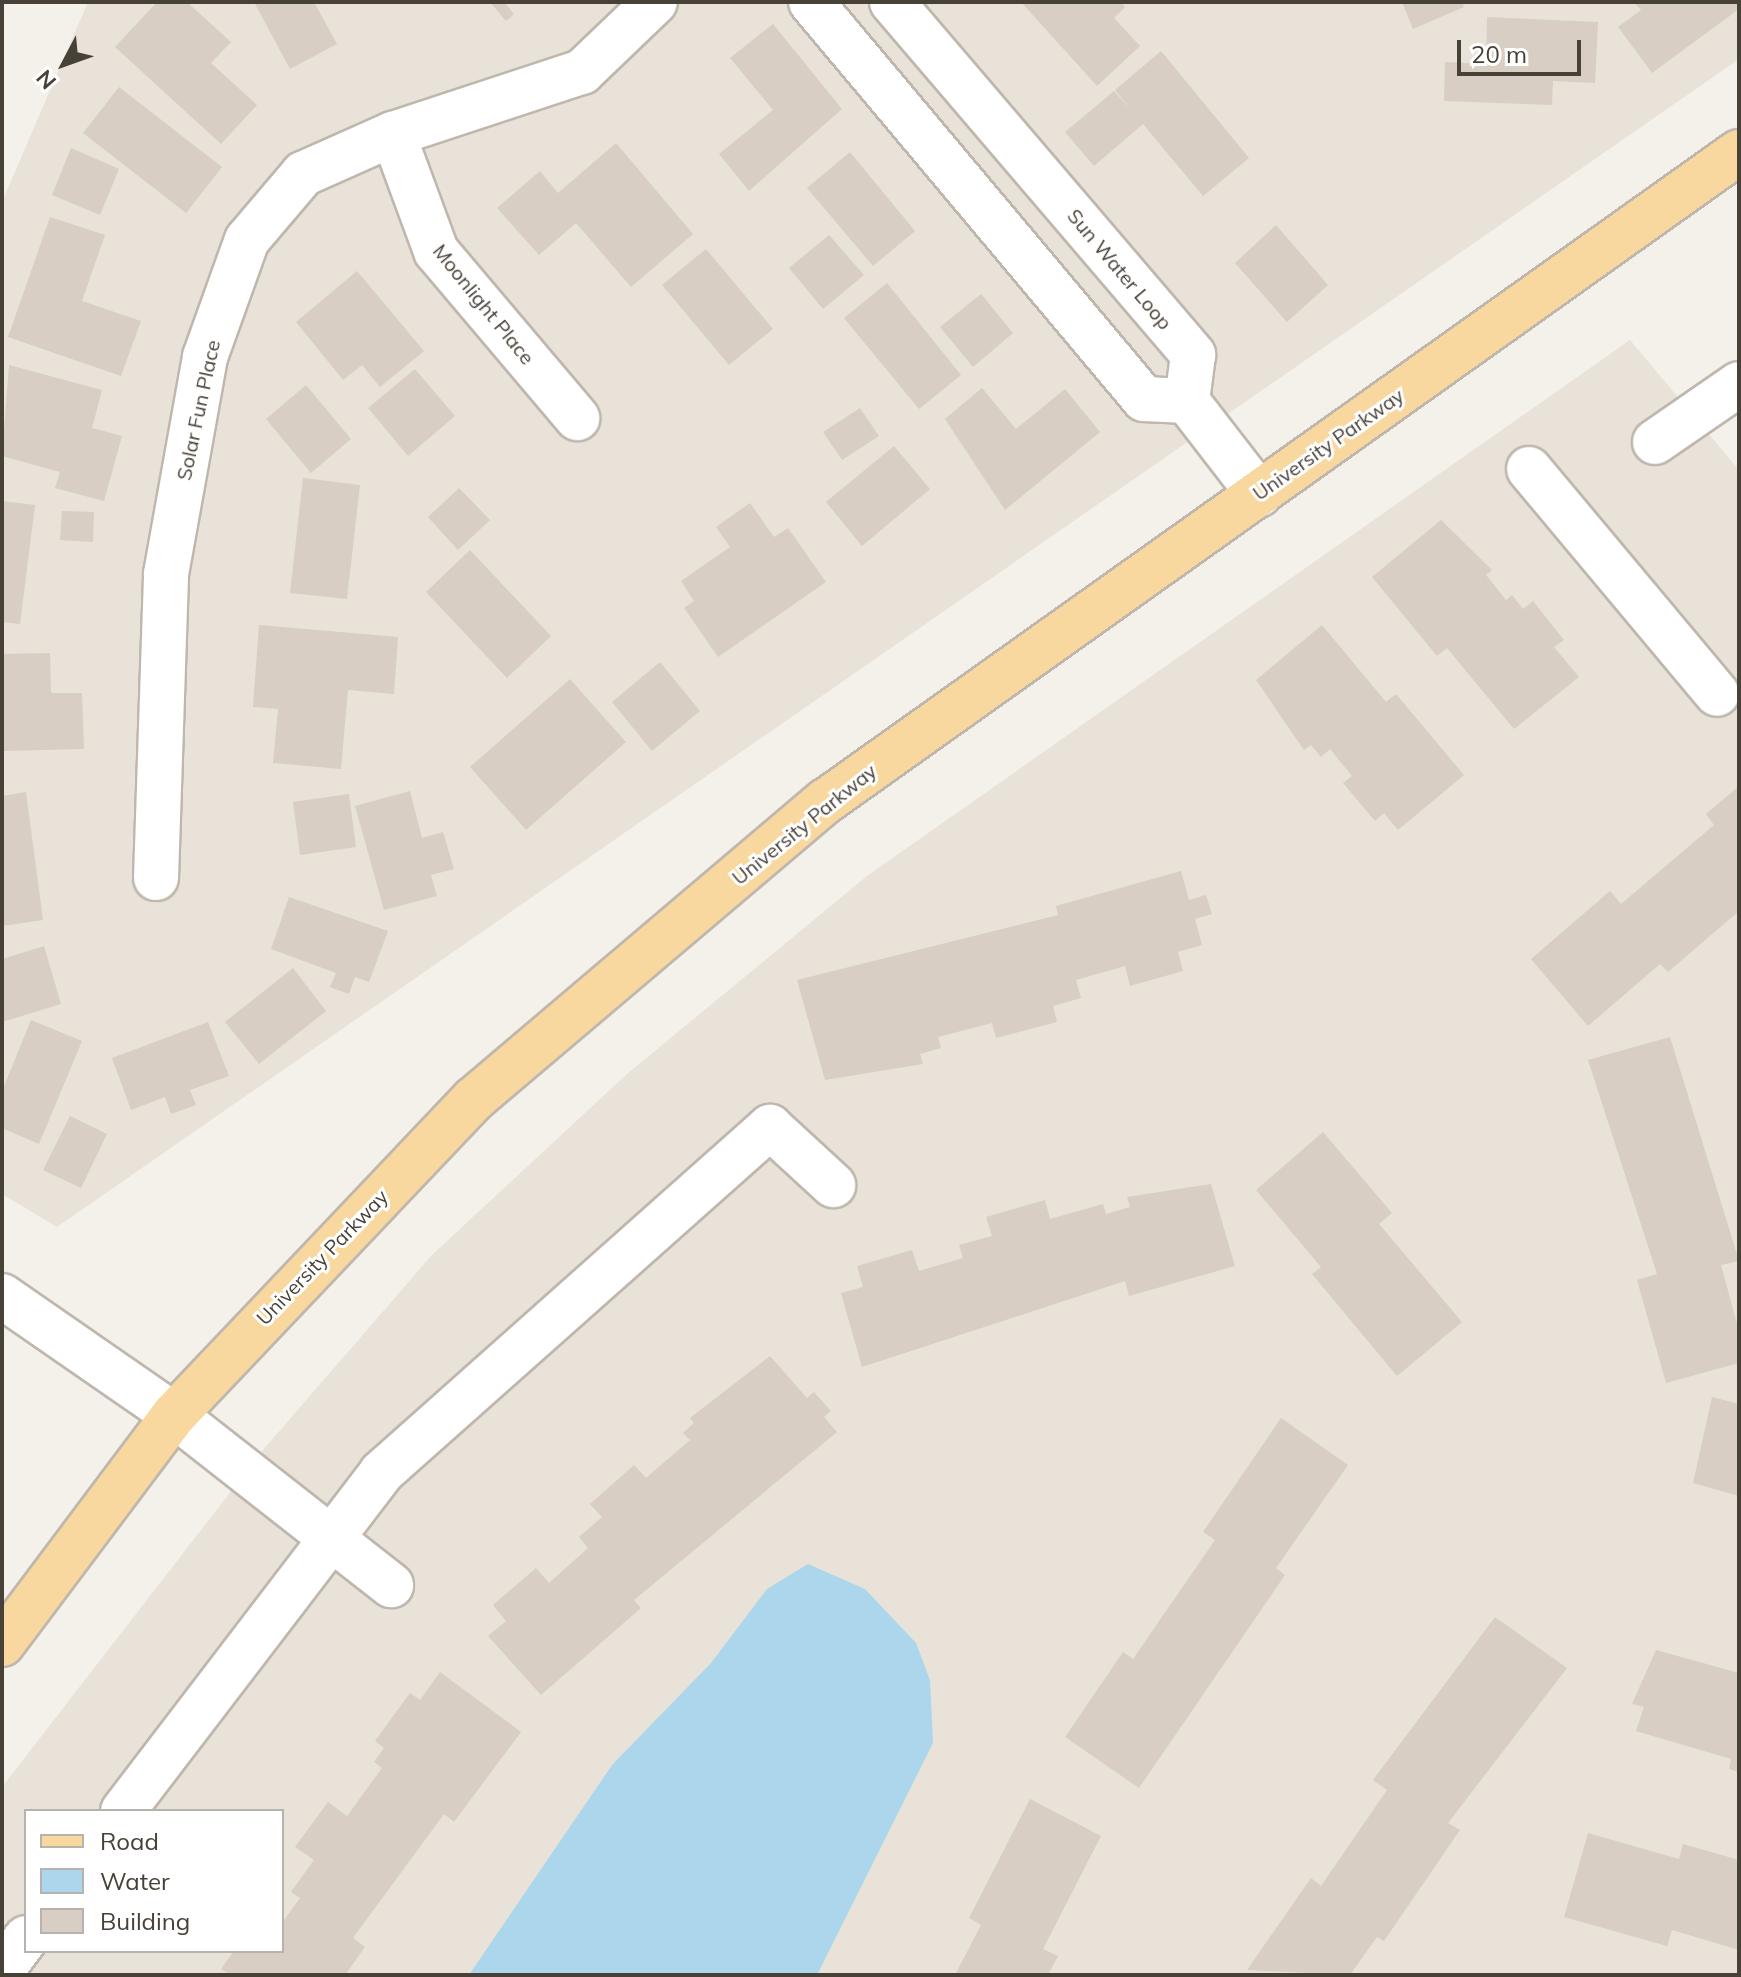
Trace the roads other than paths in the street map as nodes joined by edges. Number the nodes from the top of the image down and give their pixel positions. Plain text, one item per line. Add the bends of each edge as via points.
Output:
1 (655, 2) edge
2 (811, 2) edge
3 (892, 2) edge
4 (393, 134) junction
5 (1018, 147) junction
6 (1739, 152) edge
7 (971, 190) junction
8 (1739, 384) edge
9 (1187, 401) junction
10 (577, 418) dead end
11 (1655, 442) dead end
12 (1529, 469) dead end
13 (1259, 494) junction
14 (1717, 694) dead end
15 (156, 878) dead end
16 (833, 1185) dead end
17 (2, 1296) edge
18 (174, 1415) junction
19 (331, 1538) junction
20 (391, 1585) dead end
21 (2, 1644) edge
22 (125, 1809) edge
23 (24, 1941) edge
24 (2, 1970) edge

1 - 4 street, Solar Fun Place via 582,72
2 - 7 street
3 - 5 street, Sun Water Loop
4 - 10 street, Moonlight Place via 436,251
4 - 15 street, Solar Fun Place via 303,174 247,240 205,357 166,574
5 - 7 street
5 - 9 street, Sun Water Loop via 1193,355
6 - 13 main road, University Parkway
7 - 9 street via 1144,399
8 - 11 street
9 - 13 street
12 - 14 street
13 - 18 main road, University Parkway via 826,801 474,1099
16 - 19 street via 770,1127 381,1473
17 - 18 street
18 - 19 street
18 - 21 main road, University Parkway
19 - 20 street
19 - 22 street
23 - 24 street

